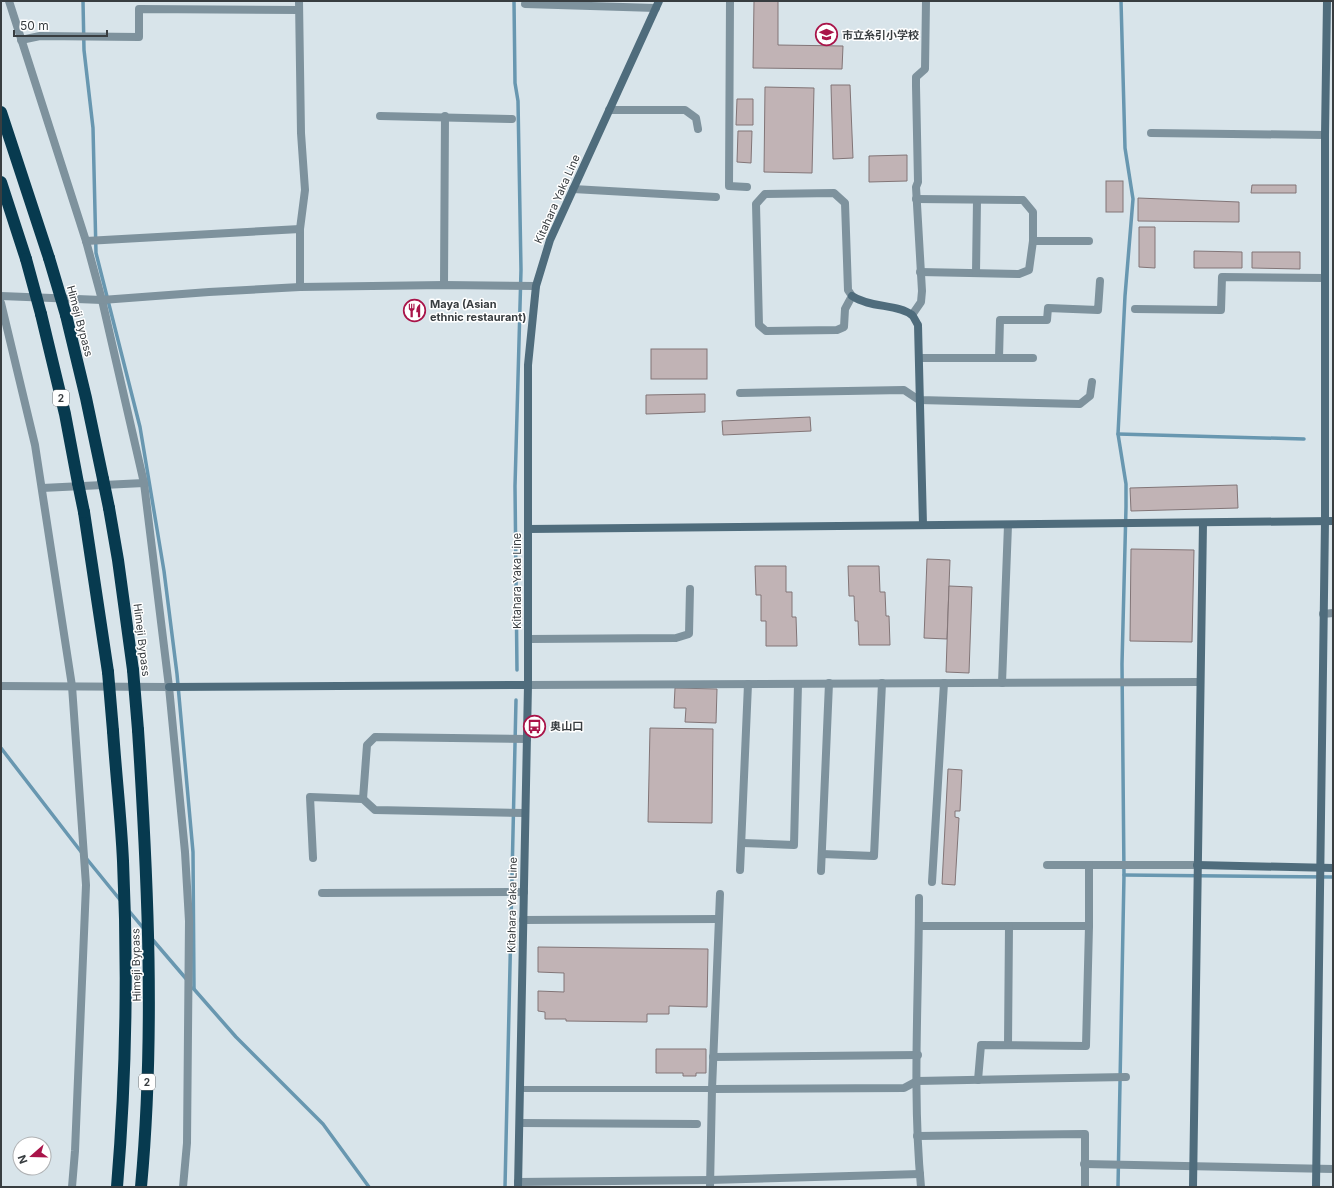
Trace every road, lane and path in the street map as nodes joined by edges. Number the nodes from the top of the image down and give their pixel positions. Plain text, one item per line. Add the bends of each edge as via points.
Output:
1 (9, 1) edge
2 (299, 1) edge
3 (730, 1) edge
4 (926, 1) edge
5 (1327, 1) edge
6 (525, 4) dead end
7 (658, 4) edge
8 (299, 10) junction
9 (22, 40) junction
10 (609, 110) junction
11 (1, 112) edge
12 (380, 116) dead end
13 (445, 116) junction
14 (512, 119) dead end
15 (698, 129) dead end
16 (1151, 133) dead end
17 (1325, 135) junction
18 (1, 182) edge
19 (747, 187) dead end
20 (573, 189) junction
21 (1, 194) edge
22 (716, 197) dead end
23 (916, 199) junction
24 (977, 200) junction
25 (300, 229) junction
26 (16, 230) junction
27 (86, 241) junction
28 (1034, 241) junction
29 (1089, 241) dead end
30 (920, 272) junction
31 (976, 273) junction
32 (1325, 278) junction
33 (1100, 280) dead end
34 (444, 285) junction
35 (536, 286) junction
36 (300, 288) junction
37 (1, 296) edge
38 (852, 296) junction
39 (102, 300) junction
40 (1, 304) edge
41 (1135, 309) dead end
42 (912, 315) junction
43 (919, 358) junction
44 (999, 358) junction
45 (1033, 358) dead end
46 (1092, 382) dead end
47 (740, 393) dead end
48 (919, 400) junction
49 (144, 483) junction
50 (42, 488) junction
51 (1329, 521) edge
52 (1203, 523) junction
53 (923, 525) junction
54 (1008, 525) junction
55 (528, 529) junction
56 (690, 589) dead end
57 (1323, 614) junction
58 (1333, 614) edge
59 (529, 639) junction
60 (1200, 682) junction
61 (882, 683) junction
62 (944, 683) junction
63 (1002, 683) junction
64 (748, 684) junction
65 (798, 684) junction
66 (829, 684) junction
67 (528, 685) junction
68 (1, 686) edge
69 (72, 686) junction
70 (170, 687) junction
71 (527, 739) junction
72 (364, 798) junction
73 (525, 813) junction
74 (742, 843) junction
75 (822, 854) junction
76 (313, 858) dead end
77 (1197, 864) junction
78 (1047, 865) dead end
79 (1089, 865) junction
80 (1319, 868) junction
81 (1333, 868) edge
82 (740, 870) dead end
83 (821, 871) dead end
84 (932, 882) dead end
85 (524, 892) junction
86 (322, 893) dead end
87 (720, 894) dead end
88 (920, 898) dead end
89 (718, 919) junction
90 (523, 920) junction
91 (919, 926) junction
92 (1009, 926) junction
93 (1088, 926) junction
94 (1008, 1045) junction
95 (918, 1055) junction
96 (713, 1057) junction
97 (1126, 1077) dead end
98 (978, 1080) junction
99 (917, 1081) junction
100 (520, 1089) junction
101 (712, 1089) junction
102 (520, 1123) junction
103 (697, 1124) dead end
104 (917, 1136) junction
105 (1084, 1164) junction
106 (1193, 1166) junction
107 (1316, 1169) junction
108 (1333, 1169) edge
109 (920, 1174) junction
110 (710, 1183) edge
111 (518, 1184) edge
112 (72, 1187) edge
113 (117, 1187) edge
114 (141, 1187) edge
115 (183, 1187) edge
116 (921, 1187) edge
117 (1084, 1187) edge
118 (1193, 1187) edge
119 (1316, 1187) edge

1 - 9 street
2 - 8 street
3 - 19 street via 729,186
4 - 23 street via 925,69 916,77
5 - 17 street
6 - 7 street
7 - 10 street, Kitahara Yaka Line
8 - 9 street via 139,9 139,37 40,36
8 - 25 street via 301,133 305,190
9 - 27 street
10 - 15 street via 685,110 696,118
10 - 20 street, Kitahara Yaka Line
11 - 114 highway, Himeji Bypass / 2, bridge via 66,315 86,398 118,560 133,670 147,860 149,977 148,1066
12 - 13 street
13 - 14 street
13 - 34 street
16 - 17 street
17 - 32 street
18 - 26 highway, Himeji Bypass / 2
20 - 22 street
20 - 35 street, Kitahara Yaka Line via 550,240
21 - 26 highway
23 - 24 street
23 - 30 street
24 - 28 street via 1023,200 1033,212
24 - 31 street
25 - 27 street
25 - 36 street
26 - 113 highway, Himeji Bypass / 2, bridge via 41,314 65,414 84,512 108,672 123,861 124,1059
27 - 39 street
28 - 29 street
28 - 31 street via 1029,270 1020,274
30 - 31 street
30 - 42 street via 921,302
32 - 41 street via 1222,277 1221,310
32 - 51 street
33 - 44 street via 1098,310 1048,308 1047,320 1000,320
34 - 35 street
34 - 36 street
35 - 55 street, Kitahara Yaka Line via 528,365
36 - 39 street
37 - 39 street
38 - 38 street via 845,309 844,327 837,330 766,331 759,325 756,204 765,194 834,193 841,198 845,203 848,290
38 - 42 street via 862,302 902,310
39 - 49 street
40 - 50 street via 35,445
42 - 43 street via 918,325
43 - 44 street
43 - 48 street
44 - 45 street
46 - 48 street via 1090,396 1080,404
47 - 48 street via 904,390
48 - 53 street
49 - 50 street
49 - 70 street
50 - 69 street
51 - 52 street
51 - 57 street
52 - 54 street
52 - 60 street
53 - 54 street
53 - 55 street
54 - 63 street
55 - 59 street, Kitahara Yaka Line
56 - 59 street via 689,634 676,638
57 - 58 street
57 - 80 street
59 - 67 street, Kitahara Yaka Line
60 - 63 street
60 - 77 street
61 - 62 street
61 - 66 street
61 - 75 street via 874,856
62 - 63 street
62 - 84 street
64 - 65 street
64 - 67 street
64 - 74 street
65 - 66 street
65 - 74 street via 794,845
66 - 75 street
67 - 70 street
67 - 71 street, Kitahara Yaka Line
68 - 69 street
69 - 70 street
69 - 112 street via 86,885 76,1151
70 - 115 street via 189,921 187,1143
71 - 72 street via 375,737 366,745
71 - 73 street, Kitahara Yaka Line
72 - 73 street via 375,810
72 - 76 street via 310,798
73 - 85 street, Kitahara Yaka Line
74 - 82 street
75 - 83 street
77 - 79 street
77 - 80 street
77 - 106 street
78 - 79 street
79 - 93 street
80 - 81 street
80 - 107 street
85 - 86 street
85 - 90 street, Kitahara Yaka Line
87 - 89 street
88 - 91 street
89 - 90 street
89 - 96 street
90 - 100 street, Kitahara Yaka Line
91 - 92 street
91 - 95 street
92 - 93 street
92 - 94 street
93 - 94 street via 1086,1046
94 - 98 street via 981,1045
95 - 96 street
95 - 99 street
96 - 101 street
97 - 98 street
98 - 99 street
99 - 101 street via 904,1088
99 - 104 street
100 - 101 lane
100 - 102 street, Kitahara Yaka Line
101 - 110 street
102 - 103 street
102 - 111 street, Kitahara Yaka Line
104 - 105 street via 1084,1134
104 - 109 street
105 - 106 street
105 - 117 street
106 - 107 street
106 - 118 street
107 - 108 street
107 - 119 street
109 - 110 street
109 - 116 street
110 - 111 street

